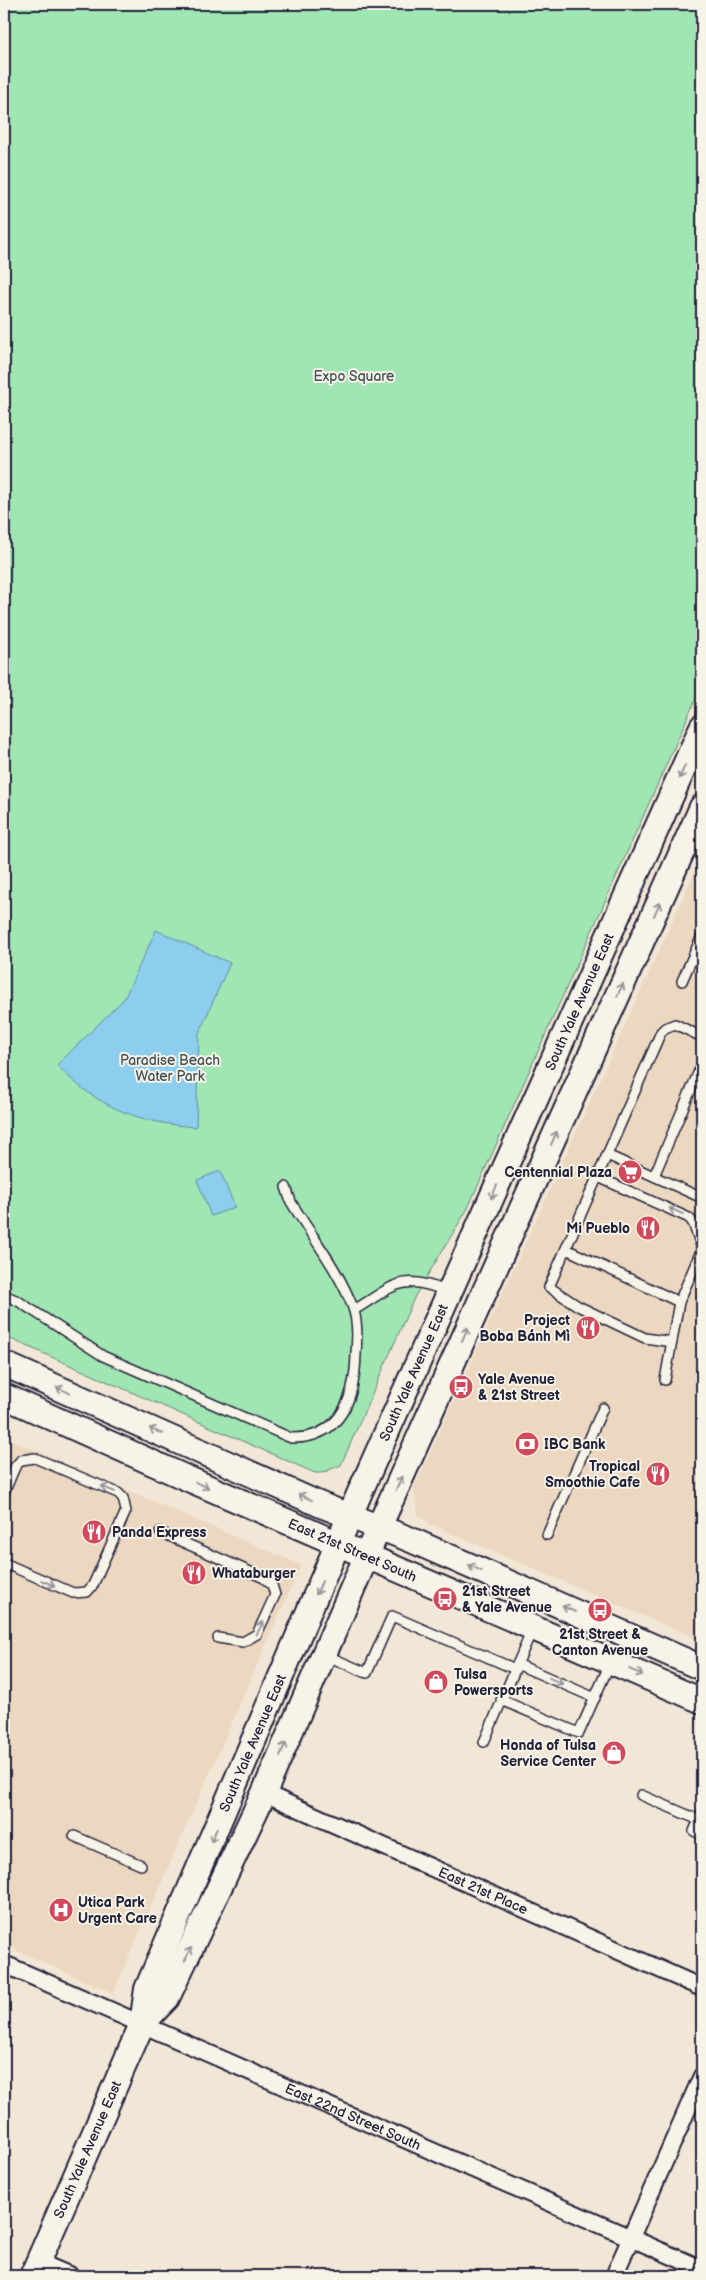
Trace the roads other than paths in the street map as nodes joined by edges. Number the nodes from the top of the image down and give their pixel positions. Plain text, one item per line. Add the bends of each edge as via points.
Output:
1 (702, 727) edge
2 (702, 807) edge
3 (702, 936) edge
4 (607, 940) junction
5 (637, 953) junction
6 (682, 981) dead end
7 (702, 1037) edge
8 (702, 1064) edge
9 (607, 1154) junction
10 (654, 1176) junction
11 (598, 1177) junction
12 (286, 1187) dead end
13 (702, 1198) edge
14 (566, 1249) junction
15 (702, 1249) edge
16 (449, 1293) junction
17 (4, 1295) edge
18 (679, 1302) junction
19 (354, 1310) junction
20 (672, 1342) junction
21 (4, 1364) edge
22 (665, 1380) dead end
23 (4, 1396) edge
24 (603, 1408) dead end
25 (4, 1493) edge
26 (350, 1516) junction
27 (379, 1527) junction
28 (160, 1532) dead end
29 (546, 1535) dead end
30 (338, 1544) junction
31 (366, 1555) junction
32 (4, 1563) edge
33 (533, 1627) junction
34 (218, 1638) dead end
35 (324, 1654) junction
36 (611, 1661) junction
37 (516, 1666) junction
38 (702, 1668) edge
39 (594, 1698) junction
40 (501, 1700) junction
41 (702, 1701) edge
42 (484, 1742) dead end
43 (264, 1794) junction
44 (641, 1794) dead end
45 (701, 1816) edge
46 (698, 1833) edge
47 (74, 1836) dead end
48 (141, 1865) dead end
49 (4, 1964) edge
50 (702, 1988) edge
51 (142, 2024) junction
52 (702, 2076) edge
53 (630, 2238) junction
54 (35, 2269) edge
55 (702, 2269) edge
56 (72, 2276) edge
57 (614, 2276) edge

1 -> 4 main road, South Yale Avenue East
5 -> 2 main road, South Yale Avenue East
3 - 6 lane
4 - 5 main road
4 -> 16 main road, South Yale Avenue East
27 -> 5 main road, South Yale Avenue East
7 - 9 lane via 675,1024 665,1028
8 - 10 lane
9 - 10 lane
9 - 11 lane
10 - 13 lane
11 - 14 lane
15 -> 11 lane via 690,1218
12 - 19 lane via 291,1202
14 - 18 lane
14 - 20 lane via 549,1287 578,1306 646,1338
15 - 18 lane
16 - 19 lane via 429,1284 399,1282
16 - 26 main road, South Yale Avenue East
17 - 19 lane via 103,1356 290,1438 306,1438 327,1430 351,1397 357,1337
18 - 20 lane
20 - 22 lane
26 -> 21 main road
23 -> 30 main road, East 21st Street South
24 - 29 lane
32 -> 25 lane via 73,1593 87,1592 126,1512 126,1505 118,1494 35,1458 21,1460
26 - 27 main road
26 - 30 main road, South Yale Avenue East
27 - 31 main road, South Yale Avenue East
38 -> 27 main road
34 -> 28 lane via 243,1642 258,1634 275,1595 272,1585 264,1578
30 - 31 main road, East 21st Street South
30 -> 51 main road, South Yale Avenue East via 148,1989
31 - 33 main road, East 21st Street South
31 - 35 main road, South Yale Avenue East
33 - 36 main road, East 21st Street South
33 - 37 lane
35 - 37 lane via 367,1673 392,1616
43 -> 35 main road, South Yale Avenue East
36 - 39 lane
36 -> 41 main road, East 21st Street South
37 -> 39 lane
37 - 40 lane
39 - 40 lane via 579,1733
40 - 42 lane
43 - 50 street, East 21st Place
51 -> 43 main road, South Yale Avenue East via 167,1998
44 - 45 lane
45 - 46 lane
47 - 48 lane
49 - 51 street, East 22nd Street South
51 - 53 street, East 22nd Street South
51 - 54 main road, South Yale Avenue East
52 - 53 street
53 - 55 street, East 22nd Street South
53 - 57 street
54 - 56 street

